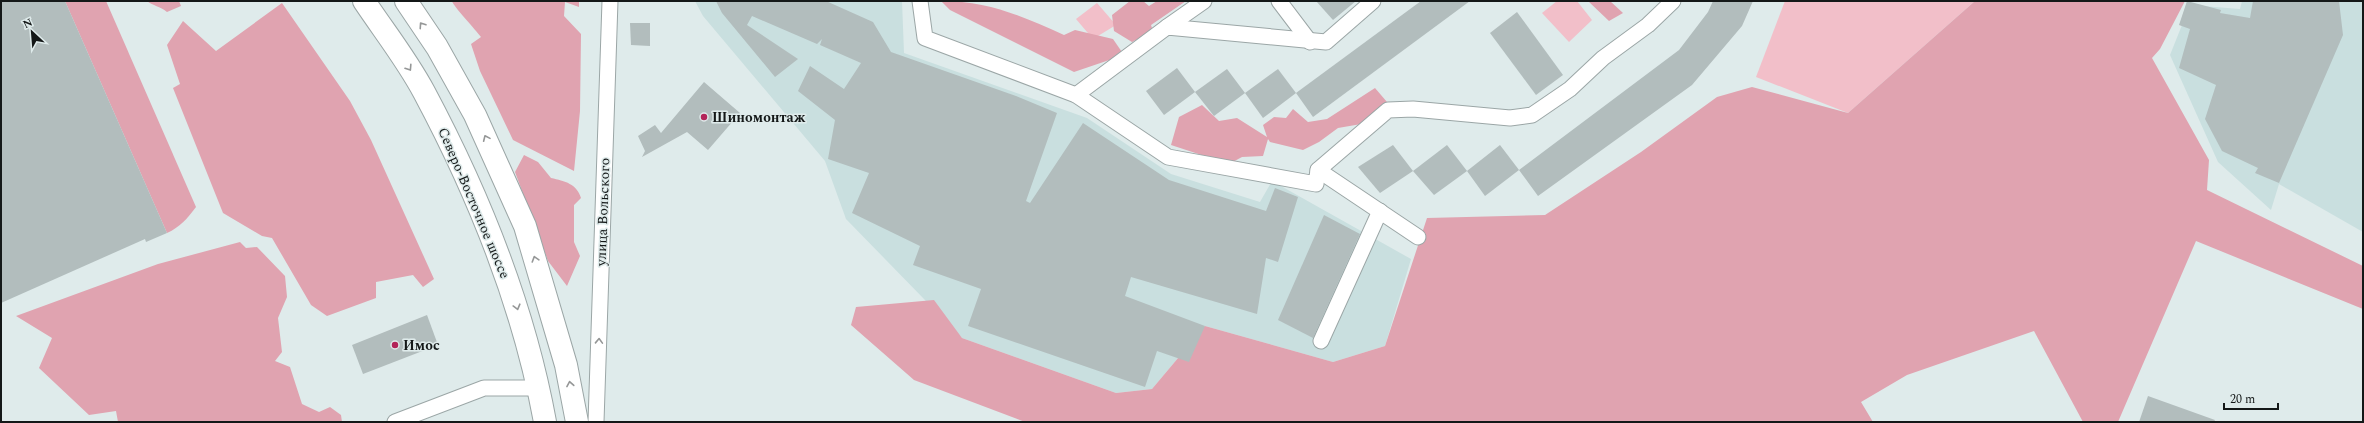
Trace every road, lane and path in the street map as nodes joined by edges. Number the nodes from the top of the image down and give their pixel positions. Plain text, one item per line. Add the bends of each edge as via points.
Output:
1 (364, 1) edge
2 (406, 1) edge
3 (610, 1) edge
4 (920, 1) edge
5 (1204, 1) edge
6 (1279, 1) edge
7 (1373, 1) edge
8 (1672, 1) edge
9 (1167, 27) junction
10 (1310, 42) junction
11 (1076, 95) junction
12 (1318, 170) junction
13 (1380, 211) junction
14 (1418, 237) dead end
15 (1321, 340) dead end
16 (539, 388) junction
17 (395, 422) edge
18 (545, 422) edge
19 (577, 422) edge
20 (596, 422) edge

1 -> 16 main road, Северо-Восточное шоссе via 423,90 454,152 513,295
19 -> 2 main road via 566,365 525,226 476,115
20 -> 3 street, улица Вольского
4 - 11 street via 925,38
5 - 9 street
6 - 10 street
7 - 10 street via 1326,42
8 - 12 street via 1570,89 1532,115 1510,118 1413,109 1388,110
9 - 10 street
9 - 11 street
11 - 12 street via 1168,157 1316,184
12 - 13 street
13 - 14 street
13 - 15 street
16 - 17 street via 484,388
16 - 18 main road, Северо-Восточное шоссе

